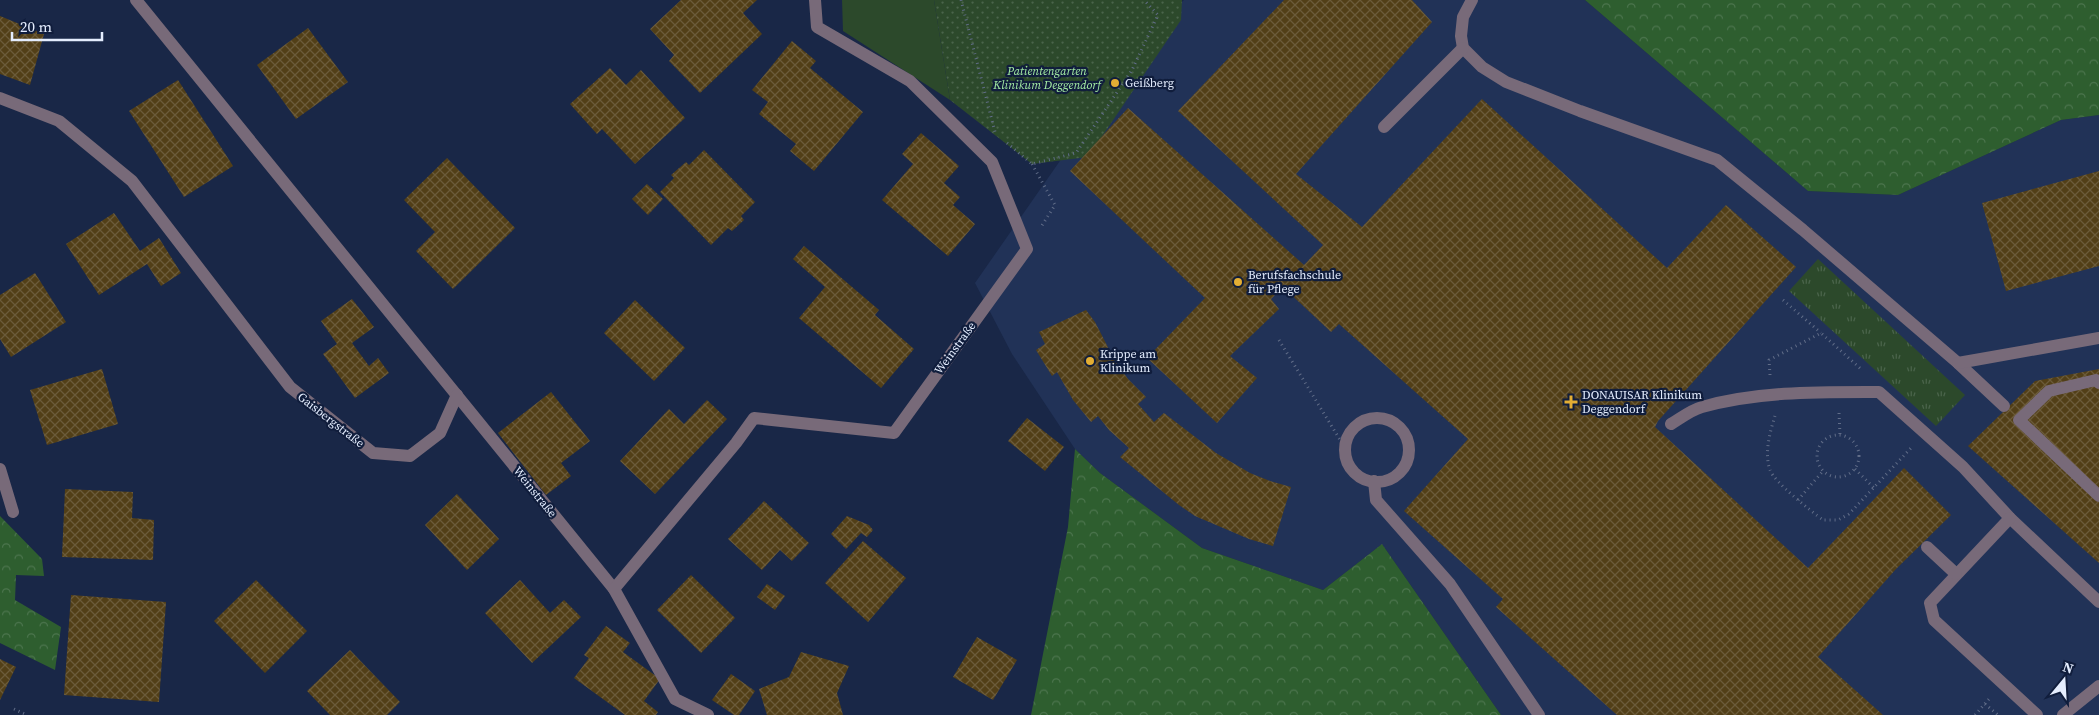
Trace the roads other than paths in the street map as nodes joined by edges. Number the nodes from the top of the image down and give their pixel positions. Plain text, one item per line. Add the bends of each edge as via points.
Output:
1 (136, 0) edge
2 (815, 0) edge
3 (1472, 0) edge
4 (1463, 48) junction
5 (0, 98) edge
6 (1384, 127) dead end
7 (2099, 338) edge
8 (1958, 363) junction
9 (2099, 383) edge
10 (457, 395) junction
11 (2004, 406) dead end
12 (1671, 424) dead end
13 (0, 469) edge
14 (1374, 481) junction
15 (2099, 496) edge
16 (13, 512) dead end
17 (2010, 518) junction
18 (1927, 547) dead end
19 (1956, 574) junction
20 (614, 589) junction
21 (2099, 602) edge
22 (2099, 686) edge
23 (708, 715) edge
24 (1539, 715) edge
25 (2037, 715) edge
26 (2063, 715) edge

1 - 10 street
2 - 20 street, Weinstraße via 817,27 910,82 992,162 1027,249 894,433 754,418
3 - 4 street via 1463,17
4 - 6 street
4 - 8 street via 1482,67 1506,82 1717,160
5 - 10 street, Gaisbergstraße via 58,121 132,181 290,387 373,453 410,456 440,433
7 - 8 street
8 - 11 street
9 - 15 street via 2096,380 2049,391 2019,420
10 - 20 street, Weinstraße
12 - 17 street via 1700,407 1776,394 1879,392 1963,467
13 - 16 street
14 - 14 street via 1398,474 1408,456 1406,436 1400,427 1382,418 1372,418 1353,428 1345,448 1351,468 1359,476
14 - 24 street via 1376,500 1450,584
17 - 19 street
17 - 21 street
18 - 19 street
19 - 25 street via 1930,603 1934,620
20 - 23 street, Weinstraße via 675,699
22 - 26 street

